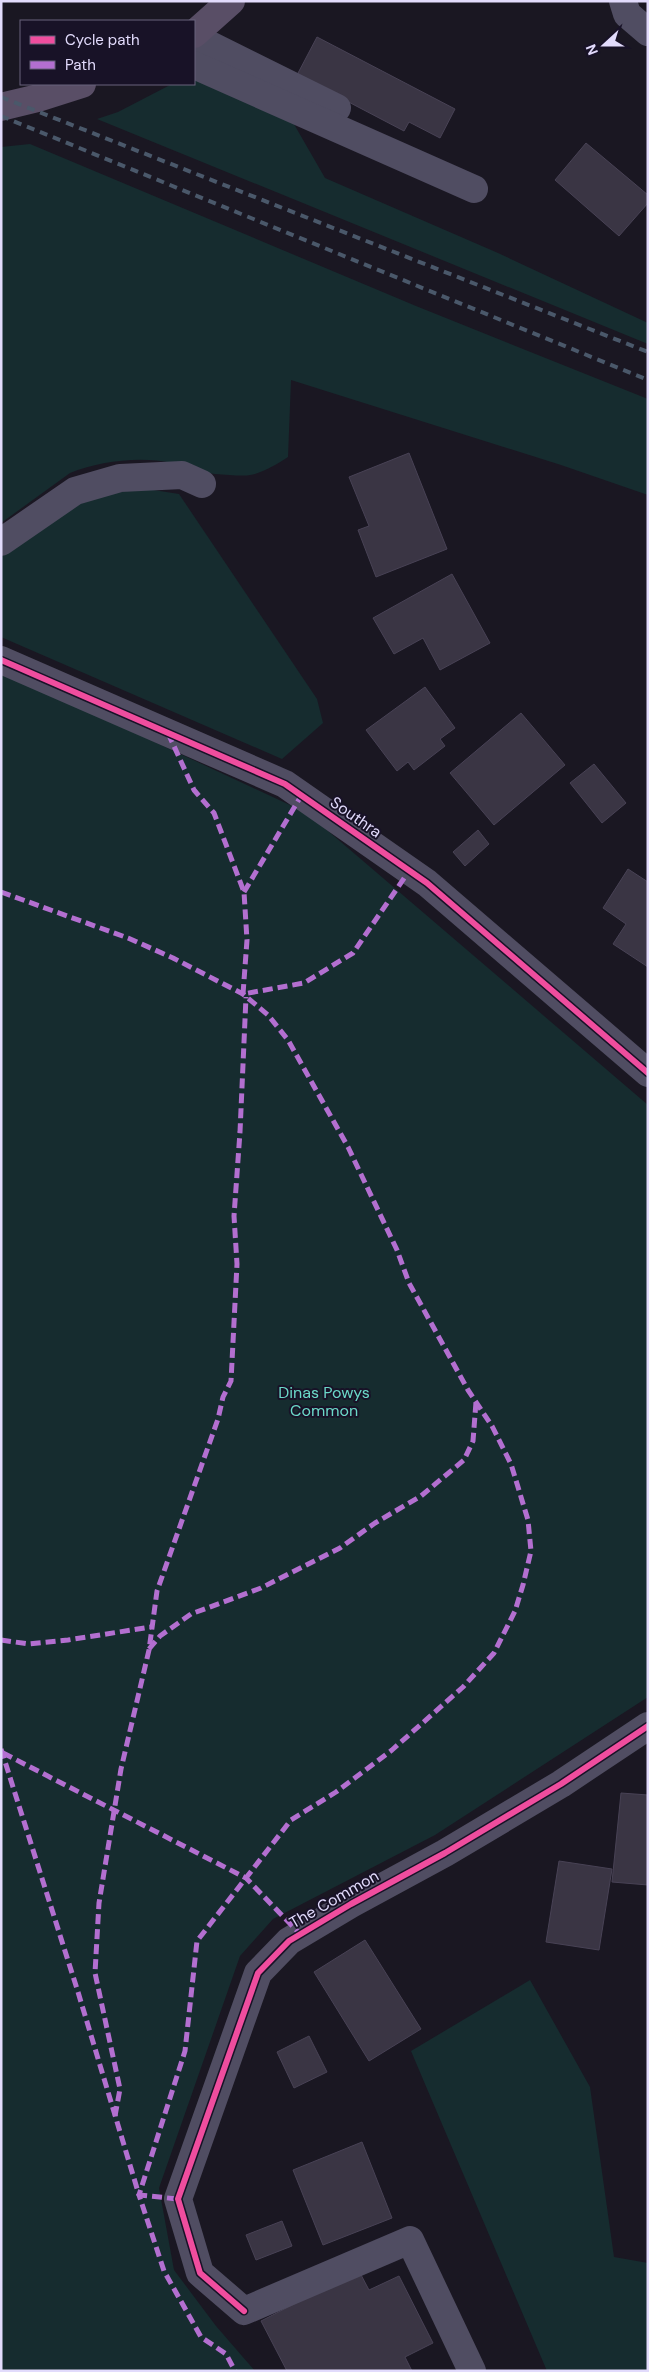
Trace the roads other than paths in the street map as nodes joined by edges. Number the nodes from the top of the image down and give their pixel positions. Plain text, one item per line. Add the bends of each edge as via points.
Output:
1 (231, 1) edge
2 (623, 1) edge
3 (648, 32) edge
4 (195, 34) edge
5 (195, 36) edge
6 (195, 66) edge
7 (79, 85) edge
8 (1, 107) edge
9 (338, 108) dead end
10 (474, 189) dead end
11 (202, 484) dead end
12 (1, 542) edge
13 (1, 660) edge
14 (648, 1073) edge
15 (648, 1726) edge
16 (472, 2371) edge

1 - 4 main road
2 - 3 street via 627,14
5 - 9 street
6 - 10 street
7 - 8 main road
11 - 12 street via 182,475 120,478 75,491
13 - 14 street, Southra via 285,784 427,883
15 - 16 street, The Common via 536,1799 289,1941 258,1973 178,2199 200,2273 244,2311 410,2240

